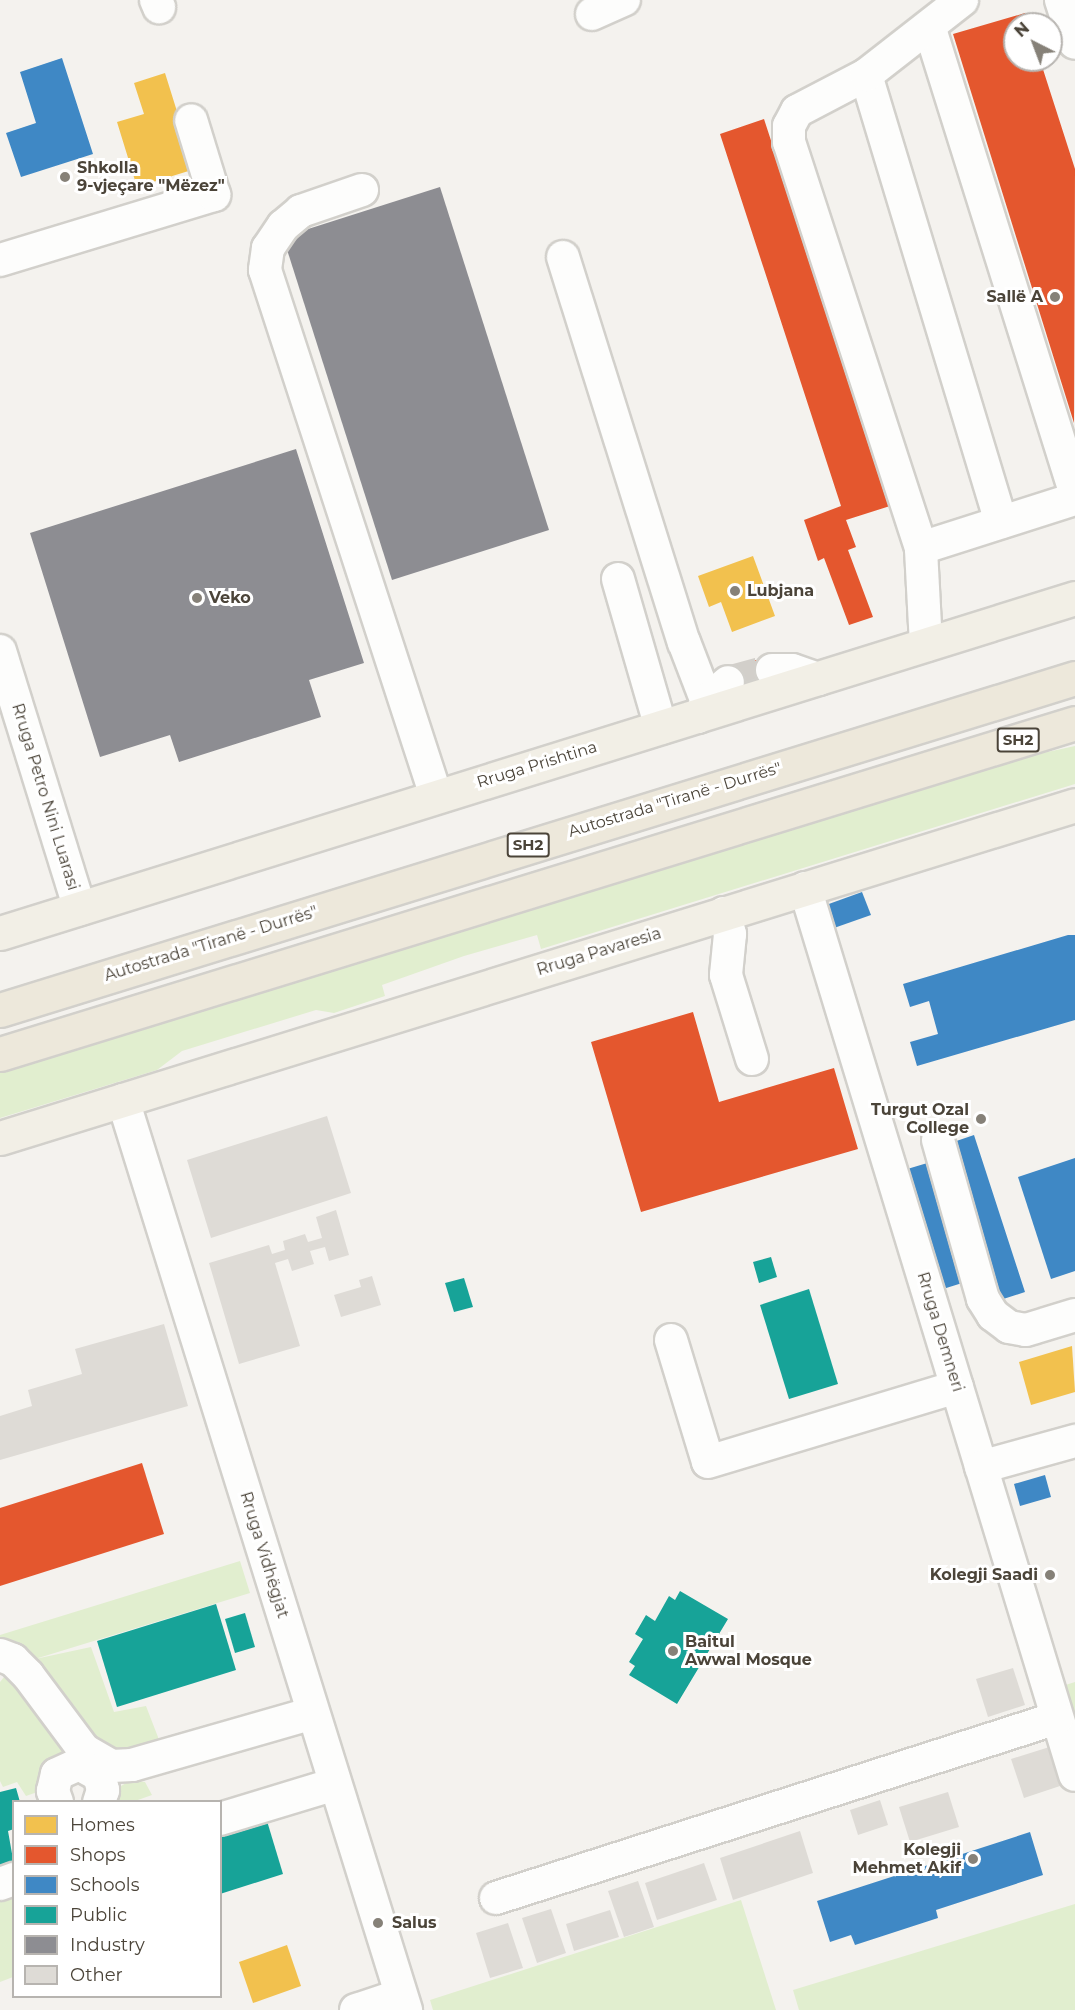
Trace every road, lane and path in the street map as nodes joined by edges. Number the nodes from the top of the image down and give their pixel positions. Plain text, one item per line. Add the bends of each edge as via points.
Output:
1 (624, 0) edge
2 (962, 0) edge
3 (1061, 0) edge
4 (592, 14) dead end
5 (930, 29) junction
6 (1075, 43) edge
7 (866, 75) junction
8 (191, 120) dead end
9 (362, 190) dead end
10 (563, 257) dead end
11 (0, 260) edge
12 (1075, 493) edge
13 (1075, 499) edge
14 (1001, 522) junction
15 (921, 548) junction
16 (618, 579) dead end
17 (1075, 598) edge
18 (926, 645) junction
19 (0, 651) edge
20 (772, 669) tunnel mouth
21 (1075, 678) edge
22 (818, 679) junction
23 (711, 700) junction
24 (1075, 723) edge
25 (661, 728) junction
26 (436, 796) junction
27 (1075, 805) edge
28 (805, 888) junction
29 (80, 909) junction
30 (724, 913) junction
31 (0, 933) edge
32 (0, 1010) edge
33 (0, 1054) edge
34 (752, 1059) dead end
35 (123, 1100) junction
36 (0, 1138) edge
37 (938, 1140) dead end
38 (1075, 1315) edge
39 (671, 1340) dead end
40 (957, 1387) junction
41 (1075, 1441) edge
42 (981, 1467) junction
43 (0, 1655) edge
44 (313, 1713) junction
45 (1058, 1718) junction
46 (88, 1760) junction
47 (1073, 1760) edge
48 (335, 1784) junction
49 (56, 1800) edge
50 (99, 1800) edge
51 (222, 1818) edge
52 (496, 1898) dead end
53 (403, 2003) edge
54 (356, 2010) edge

1 - 4 street
2 - 5 street
3 - 6 street
5 - 7 street
5 - 12 street
7 - 14 street
7 - 15 street via 797,111 789,126 789,142
8 - 11 street via 214,195
9 - 26 street via 301,211 283,226 268,248 265,270
10 - 23 street via 676,620
13 - 14 street
14 - 15 street
15 - 18 street
16 - 25 street
17 - 18 main road, Rruga Prishtina
18 - 22 main road, Rruga Prishtina
19 - 29 street, Rruga Petro Nini Luarasi
20 - 22 street via 792,670
21 - 32 highway, Autostrada "Tiranë - Durrës" / SH2
22 - 23 main road, Rruga Prishtina
23 - 25 main road, Rruga Prishtina
24 - 33 highway, SH2
25 - 26 main road, Rruga Prishtina
26 - 29 main road, Rruga Prishtina
27 - 28 main road, Rruga Pavaresia
28 - 30 main road, Rruga Pavaresia
28 - 40 street, Rruga Demneri
29 - 31 main road, Rruga Prishtina
30 - 34 street via 730,934 726,975
30 - 35 main road, Rruga Pavaresia
35 - 36 main road, Rruga Pavaresia
35 - 44 street, Rruga Vidhëgjat
37 - 38 street via 983,1299 993,1316 1009,1327 1026,1330
39 - 40 street via 708,1462
40 - 42 street, Rruga Demneri
41 - 42 street
42 - 45 street, Rruga Demneri
43 - 46 street via 13,1660 28,1675
44 - 46 street via 132,1766 112,1767
44 - 48 street, Rruga Vidhëgjat
45 - 47 street, Rruga Demneri
45 - 52 street
46 - 49 street via 57,1774 53,1791
46 - 50 street via 102,1782
48 - 51 street
48 - 53 street, Rruga Vidhëgjat
53 - 54 street

